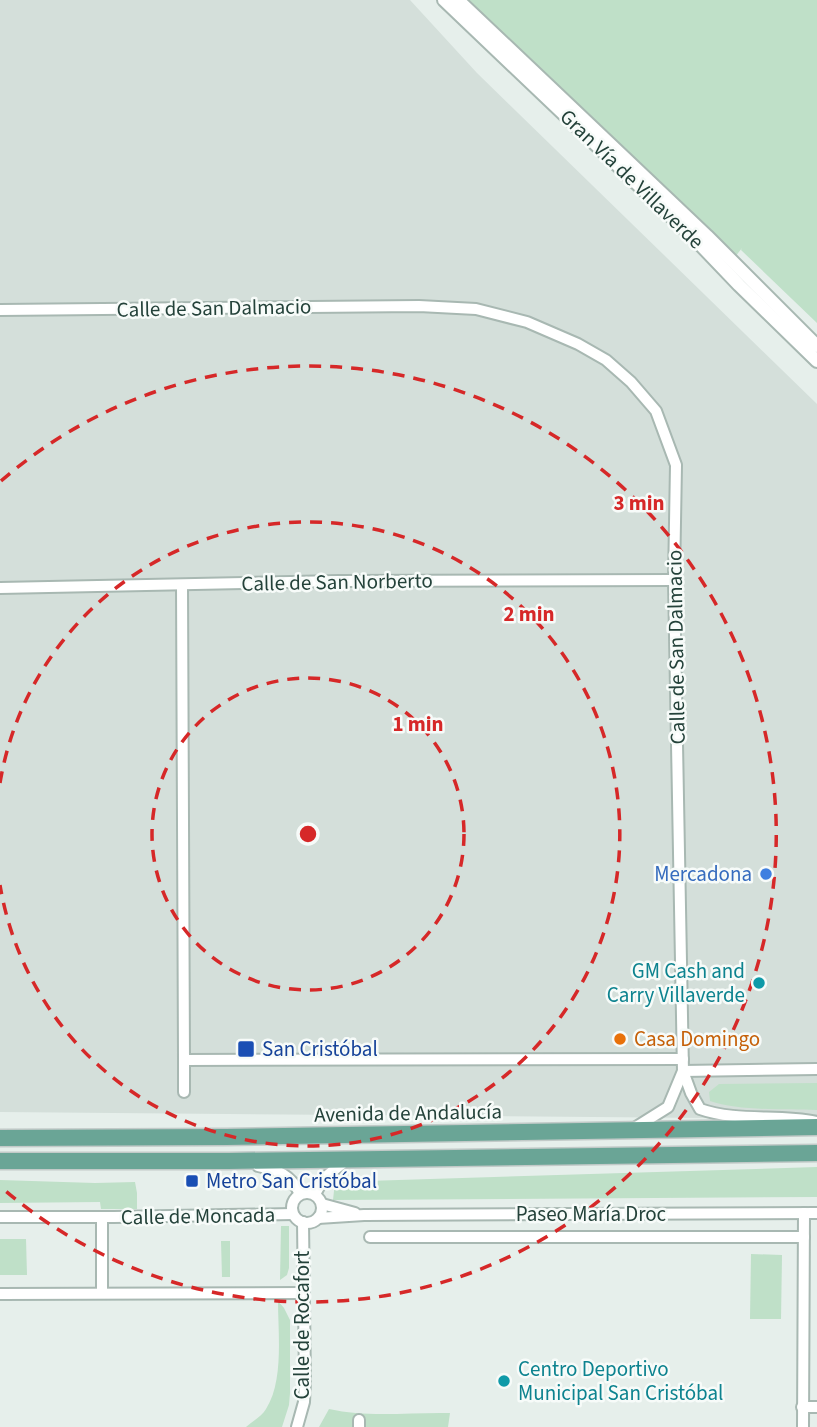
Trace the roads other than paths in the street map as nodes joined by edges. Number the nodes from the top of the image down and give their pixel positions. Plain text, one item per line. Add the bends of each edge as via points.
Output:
1 (444, 0) edge
2 (458, 0) edge
3 (0, 310) edge
4 (817, 346) edge
5 (817, 361) edge
6 (674, 580) junction
7 (182, 585) junction
8 (0, 588) edge
9 (683, 1059) junction
10 (184, 1060) junction
11 (817, 1069) edge
12 (683, 1071) junction
13 (184, 1092) dead end
14 (817, 1122) edge
15 (817, 1128) edge
16 (632, 1129) junction
17 (0, 1139) edge
18 (817, 1153) edge
19 (349, 1159) junction
20 (0, 1161) edge
21 (228, 1161) junction
22 (300, 1194) junction
23 (315, 1194) junction
24 (322, 1204) junction
25 (804, 1213) junction
26 (817, 1213) edge
27 (293, 1214) junction
28 (365, 1215) junction
29 (0, 1217) edge
30 (102, 1218) junction
31 (318, 1218) junction
32 (303, 1222) junction
33 (370, 1237) dead end
34 (804, 1237) junction
35 (102, 1293) junction
36 (303, 1293) junction
37 (0, 1294) edge
38 (802, 1407) junction
39 (817, 1407) edge
40 (297, 1427) edge
41 (803, 1427) edge

1 - 5 street, Gran Vía de Villaverde
2 - 4 street, Gran Vía de Villaverde
3 - 6 street, Calle de San Dalmacio via 419,306 476,309 527,322 606,360 656,411 676,465
6 - 7 street, Calle de San Norberto
6 - 9 street, Calle de San Dalmacio
7 - 8 street, Calle de San Norberto
7 - 10 street
9 - 10 street
9 - 12 street, Calle de San Dalmacio
10 - 13 street
11 - 12 street
12 - 14 street, Calle de San Dalmacio via 700,1109 716,1115
12 - 16 street, Calle de San Dalmacio via 668,1107
15 - 16 main road, Avenida de Andalucía
16 - 17 main road, Avenida de Andalucía
18 - 19 main road
19 - 21 main road
19 - 23 street via 324,1178
20 - 21 main road
21 - 22 street via 270,1168 286,1176
22 - 23 street
22 - 27 street via 293,1203
23 - 24 street
24 - 28 street, Paseo María Droc
24 - 31 street
25 - 26 street, Paseo María Droc
25 - 28 street, Paseo María Droc
25 - 34 street
27 - 30 street, Calle de Moncada
27 - 32 street
28 - 31 street, Paseo María Droc
29 - 30 street, Calle de Moncada
30 - 35 street, Calle de Moncada
31 - 32 street
32 - 36 street, Calle de Rocafort
33 - 34 street, Paseo María Droc
34 - 38 street
35 - 36 street
35 - 37 street
36 - 40 street, Calle de Rocafort via 305,1382
38 - 39 street
38 - 41 street

